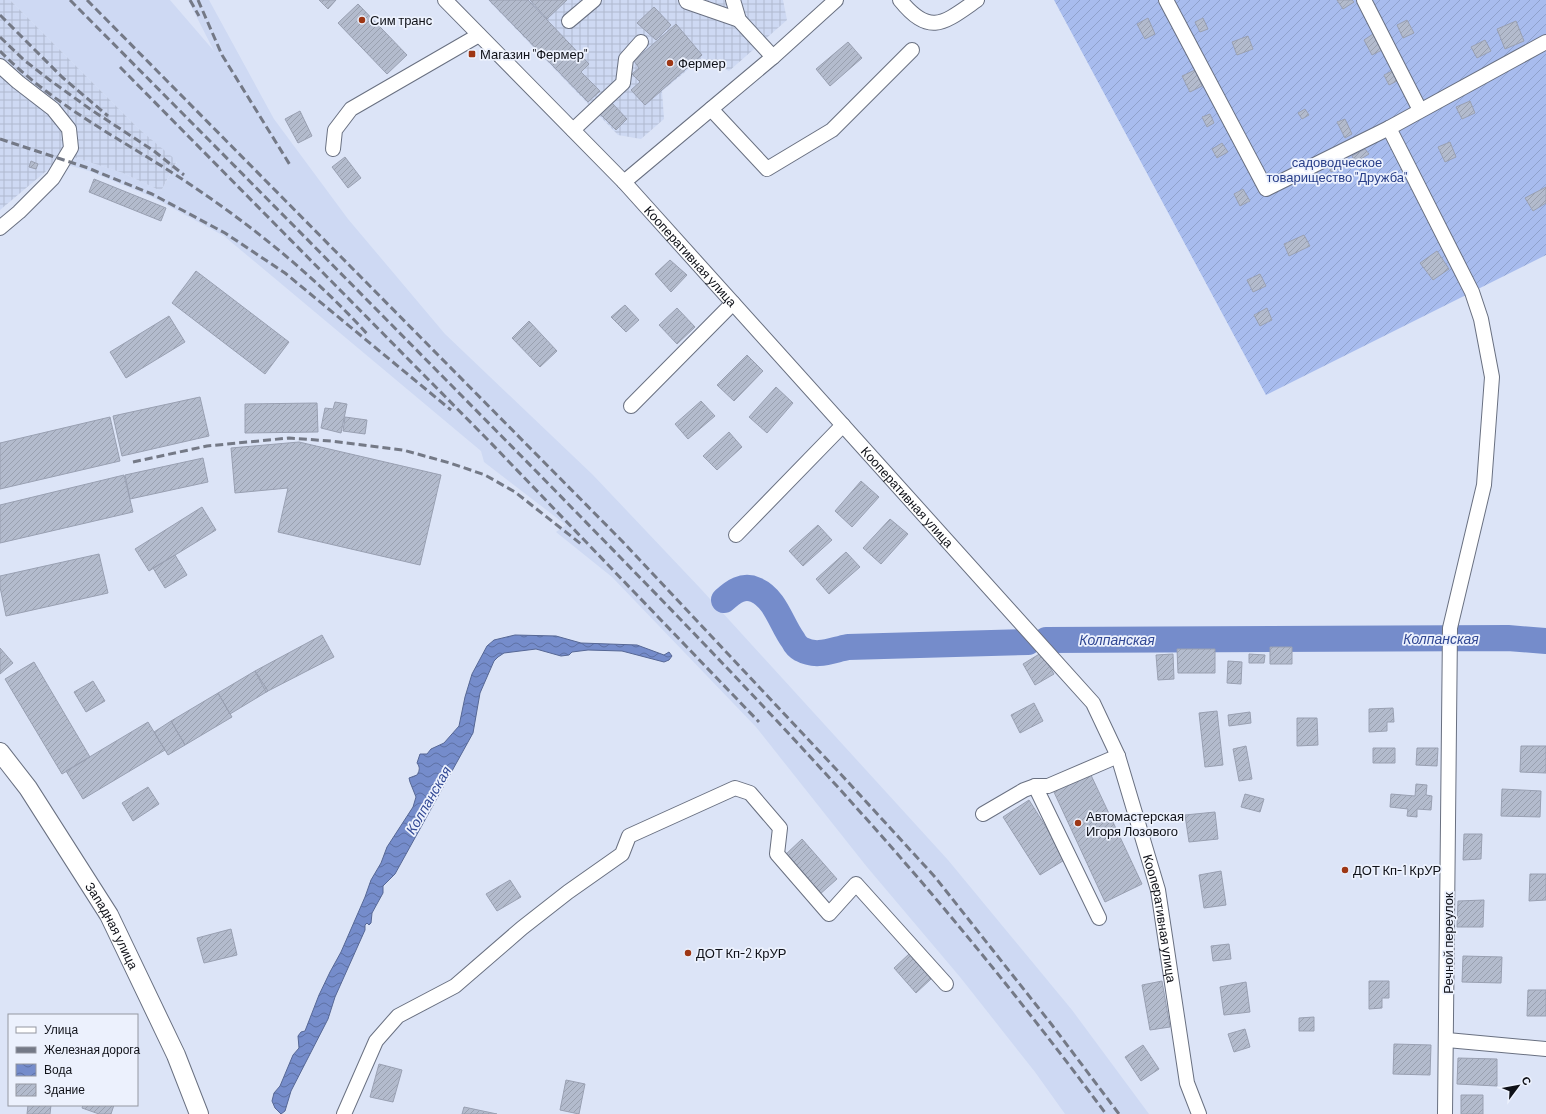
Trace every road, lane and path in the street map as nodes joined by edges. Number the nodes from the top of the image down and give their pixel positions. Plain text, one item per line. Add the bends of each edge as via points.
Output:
1 (445, 0) edge
2 (594, 0) edge
3 (686, 0) edge
4 (733, 0) edge
5 (836, 0) edge
6 (900, 0) edge
7 (977, 0) edge
8 (1166, 0) edge
9 (1364, 0) edge
10 (739, 20) junction
11 (569, 21) dead end
12 (479, 35) junction
13 (641, 42) dead end
14 (1546, 42) edge
15 (912, 50) dead end
16 (773, 57) junction
17 (0, 66) edge
18 (711, 109) junction
19 (1420, 110) junction
20 (1389, 128) junction
21 (573, 130) junction
22 (333, 149) dead end
23 (624, 182) junction
24 (0, 228) edge
25 (733, 303) junction
26 (632, 406) dead end
27 (843, 425) junction
28 (736, 535) dead end
29 (0, 752) edge
30 (1118, 756) junction
31 (1035, 786) junction
32 (983, 814) dead end
33 (1098, 918) dead end
34 (946, 984) dead end
35 (1447, 1040) junction
36 (1546, 1049) edge
37 (199, 1114) edge
38 (344, 1114) edge
39 (1199, 1114) edge
40 (1445, 1114) edge

1 - 12 street, Кооперативная улица
2 - 11 street
3 - 10 street
4 - 10 street
5 - 16 street
6 - 7 street via 921,20 934,24 949,20
8 - 20 street via 1266,189
9 - 19 street
10 - 16 street
12 - 21 street, Кооперативная улица
12 - 22 street via 351,109 335,130
13 - 21 street via 626,59 623,83
14 - 19 street
15 - 18 street via 832,130 767,169
16 - 18 street
17 - 24 street via 53,109 69,128 71,148 53,178
18 - 23 street
19 - 20 street
20 - 35 street, Речной переулок via 1472,292 1481,319 1492,377 1484,485 1450,628
21 - 23 street, Кооперативная улица
23 - 25 street, Кооперативная улица
25 - 26 street
25 - 27 street, Кооперативная улица
27 - 28 street
27 - 30 street, Кооперативная улица via 1093,703
29 - 37 main road, Западная улица via 28,788 109,914 176,1055
30 - 31 street via 1048,786
30 - 39 street, Кооперативная улица via 1158,890 1186,1083
31 - 32 street
31 - 33 street
34 - 38 street via 856,884 829,914 777,854 780,828 750,794 735,788 629,836 622,854 556,901 455,986 398,1016 376,1042
35 - 36 street
35 - 40 street, Речной переулок

